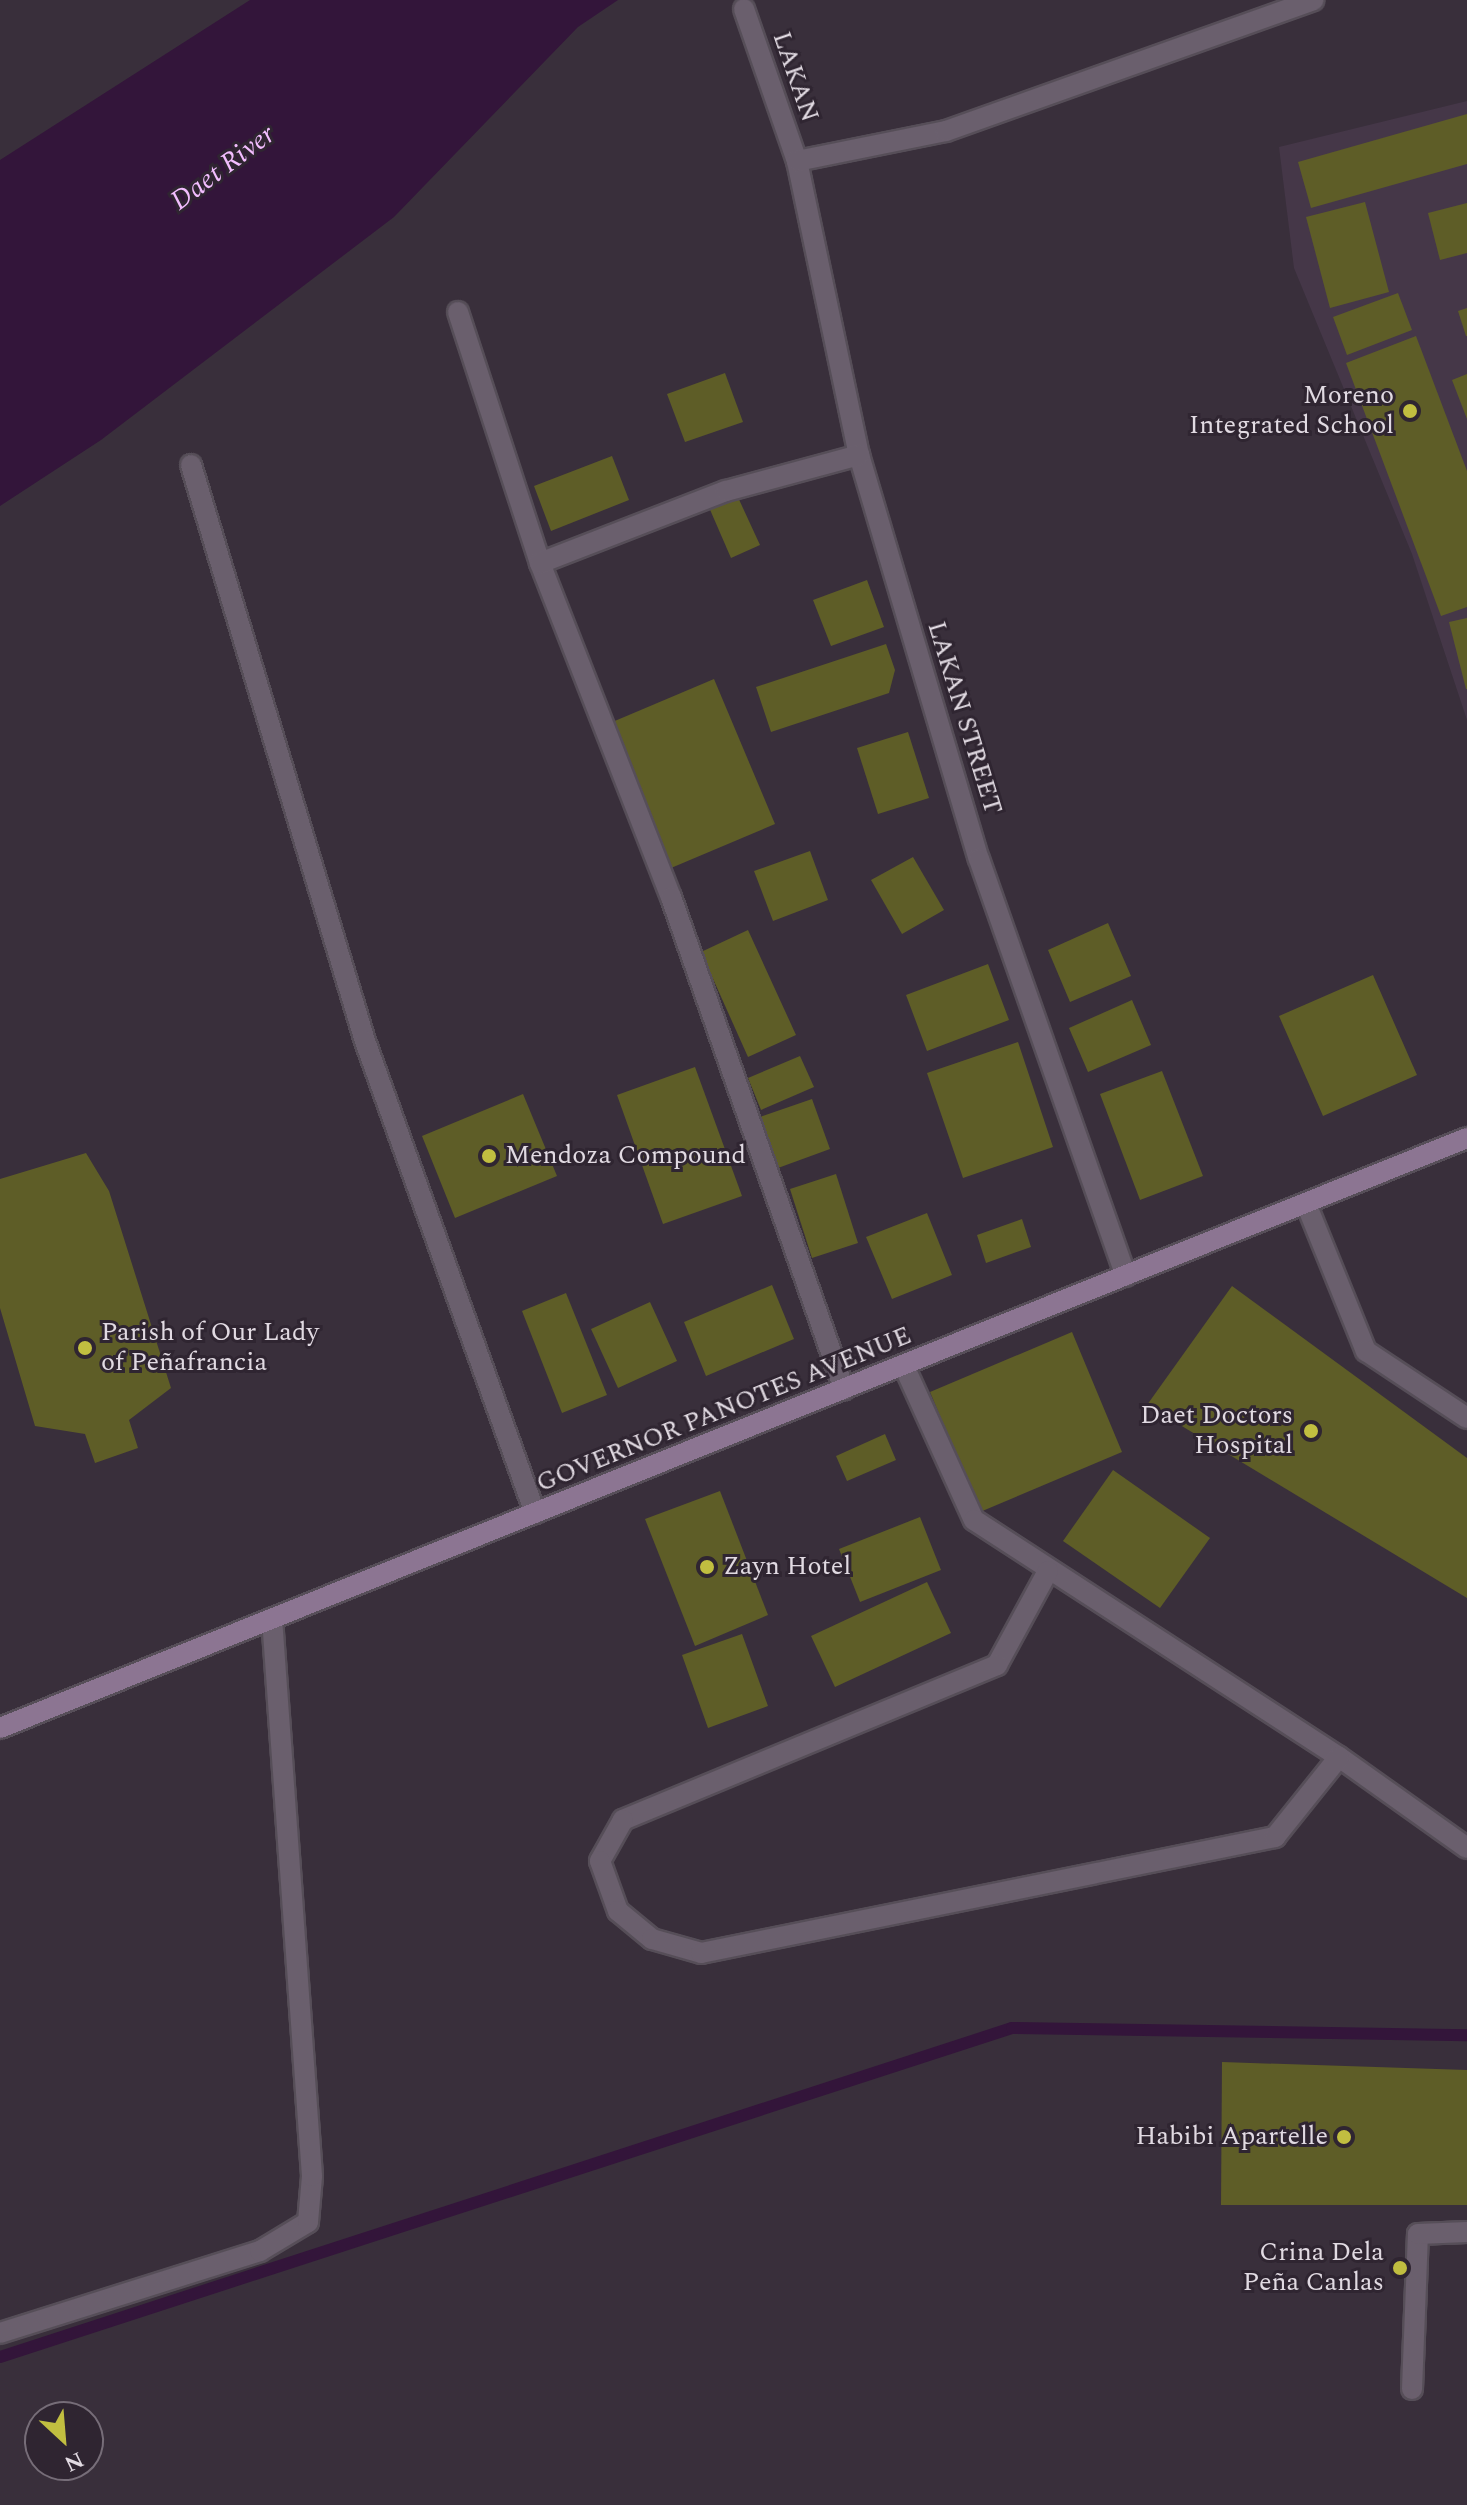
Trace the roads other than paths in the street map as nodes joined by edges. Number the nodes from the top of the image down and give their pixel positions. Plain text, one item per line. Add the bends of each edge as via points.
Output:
1 (1313, 0) edge
2 (744, 9) dead end
3 (797, 161) junction
4 (458, 312) dead end
5 (859, 455) junction
6 (191, 465) dead end
7 (540, 563) junction
8 (1467, 1138) edge
9 (1307, 1206) junction
10 (1126, 1276) junction
11 (904, 1366) junction
12 (844, 1389) junction
13 (1467, 1418) edge
14 (535, 1513) junction
15 (1048, 1571) junction
16 (272, 1618) junction
17 (0, 1728) edge
18 (1339, 1757) junction
19 (1467, 1848) edge
20 (1467, 2232) edge
21 (0, 2333) edge
22 (1412, 2389) dead end

1 - 3 street via 946,131
2 - 3 street, LAKAN
3 - 5 street, LAKAN STREET
4 - 7 street
5 - 7 street via 726,491
5 - 10 street, LAKAN STREET via 979,859
6 - 14 street via 365,1041
7 - 12 street via 671,897
8 - 9 main road, GOVERNOR PANOTES AVENUE
9 - 10 main road, GOVERNOR PANOTES AVENUE
9 - 13 street via 1366,1351
10 - 11 main road, GOVERNOR PANOTES AVENUE
11 - 12 main road, GOVERNOR PANOTES AVENUE
11 - 15 street via 974,1520
12 - 14 main road, GOVERNOR PANOTES AVENUE
14 - 16 main road, GOVERNOR PANOTES AVENUE
15 - 18 street
15 - 18 street via 997,1665 623,1820 600,1861 618,1911 652,1939 701,1953 1275,1837
16 - 17 main road, GOVERNOR PANOTES AVENUE
16 - 21 street via 312,2176 308,2222 260,2251
18 - 19 street
20 - 22 street via 1418,2234

